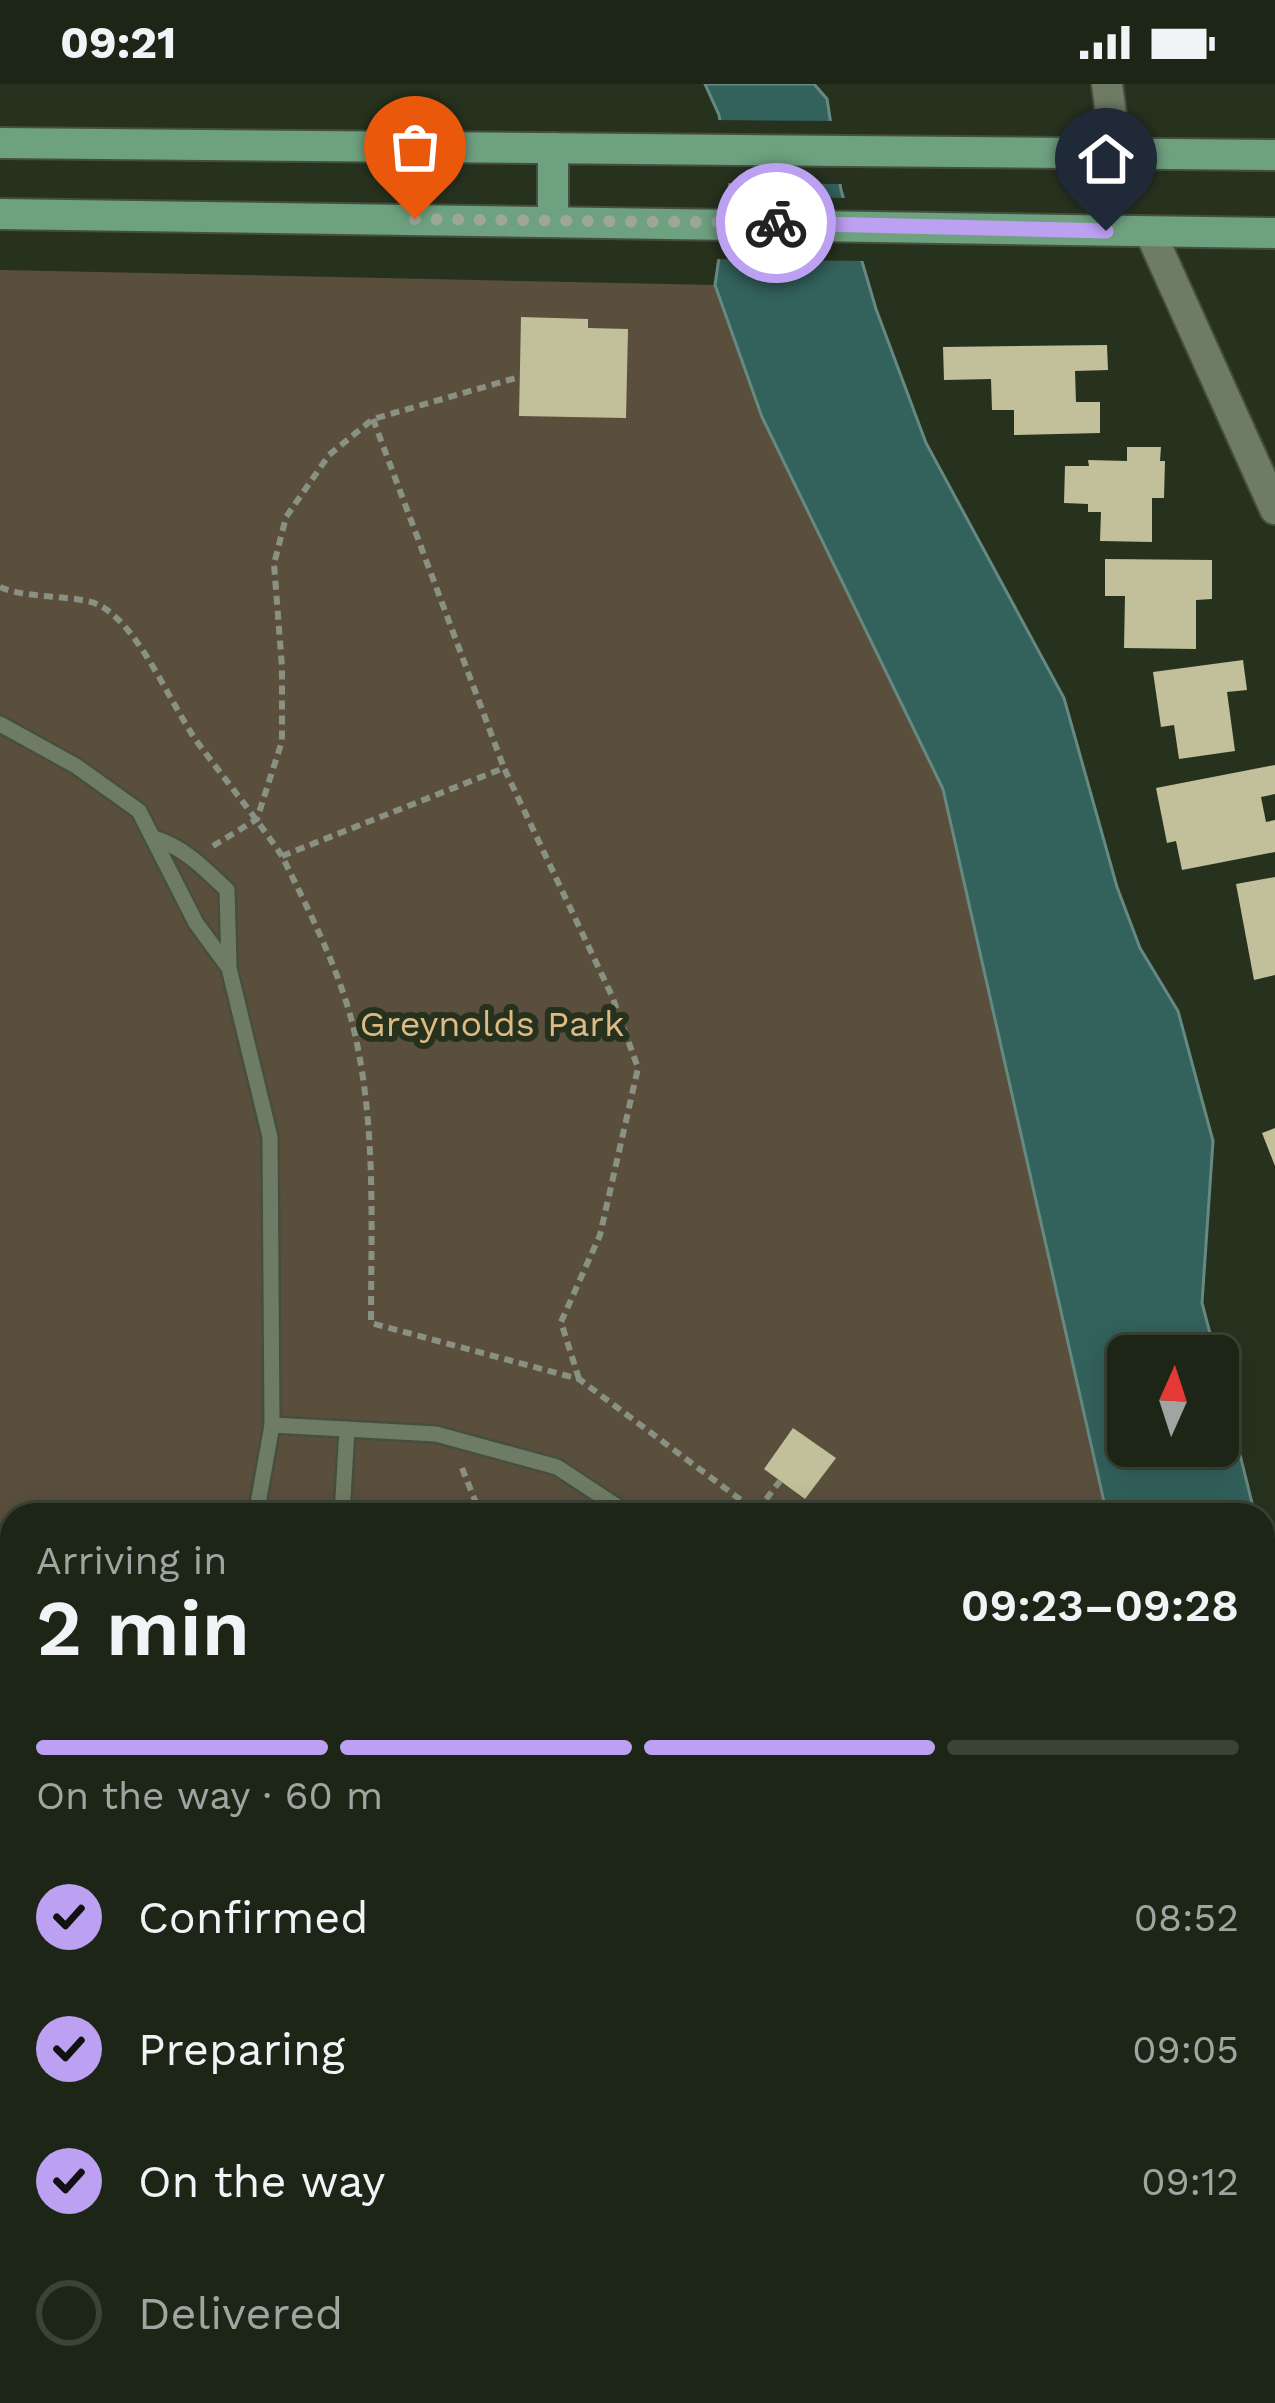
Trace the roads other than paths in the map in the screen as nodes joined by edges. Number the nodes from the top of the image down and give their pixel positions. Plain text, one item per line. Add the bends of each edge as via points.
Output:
1 (1107, 84) edge
2 (0, 143) edge
3 (553, 148) junction
4 (1116, 153) junction
5 (1275, 154) edge
6 (0, 214) edge
7 (553, 221) junction
8 (1150, 232) junction
9 (1275, 233) edge
10 (1275, 509) edge
11 (0, 724) edge
12 (154, 838) junction
13 (229, 968) junction
14 (272, 1425) junction
15 (347, 1429) junction
16 (258, 1503) edge
17 (343, 1503) edge
18 (612, 1503) edge

1 - 4 street
2 - 3 main road
3 - 4 main road
3 - 7 main road
4 - 5 main road
6 - 7 main road
7 - 8 main road
8 - 9 main road
8 - 10 street
11 - 12 lane via 139,811
12 - 13 lane via 196,923
12 - 13 lane via 174,844 227,890
13 - 14 lane via 270,1137
14 - 15 lane
14 - 16 lane
15 - 17 lane
15 - 18 lane via 450,1438 557,1467

